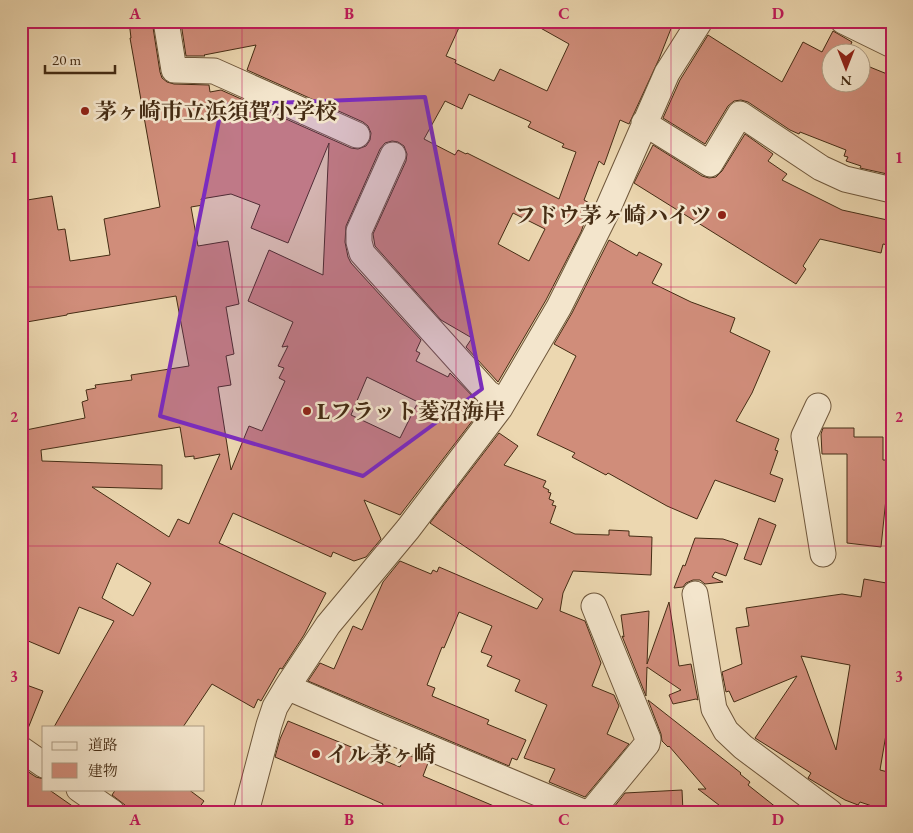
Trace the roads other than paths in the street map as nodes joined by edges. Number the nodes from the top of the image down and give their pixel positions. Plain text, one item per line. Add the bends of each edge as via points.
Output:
1 (166, 21) edge
2 (700, 21) edge
3 (843, 21) edge
4 (892, 45) edge
5 (644, 123) junction
6 (357, 135) dead end
7 (393, 155) dead end
8 (892, 190) edge
9 (503, 402) junction
10 (818, 406) dead end
11 (823, 554) dead end
12 (695, 594) dead end
13 (594, 606) dead end
14 (287, 687) junction
15 (21, 750) edge
16 (42, 764) edge
17 (80, 790) edge
18 (112, 812) edge
19 (246, 812) edge
20 (584, 812) edge
21 (591, 812) edge
22 (830, 812) edge

1 - 6 street via 174,70 214,71
2 - 5 street via 667,72
3 - 4 street
5 - 8 street via 710,164 740,114 821,168 845,179
5 - 9 street via 604,216 563,299
7 - 9 street via 359,231 362,253 488,393
9 - 14 street via 408,529 328,625
10 - 11 street via 804,436
12 - 22 street via 714,709 726,731
13 - 21 street via 648,739
14 - 19 street via 269,725
14 - 20 street
15 - 16 street
17 - 18 street

